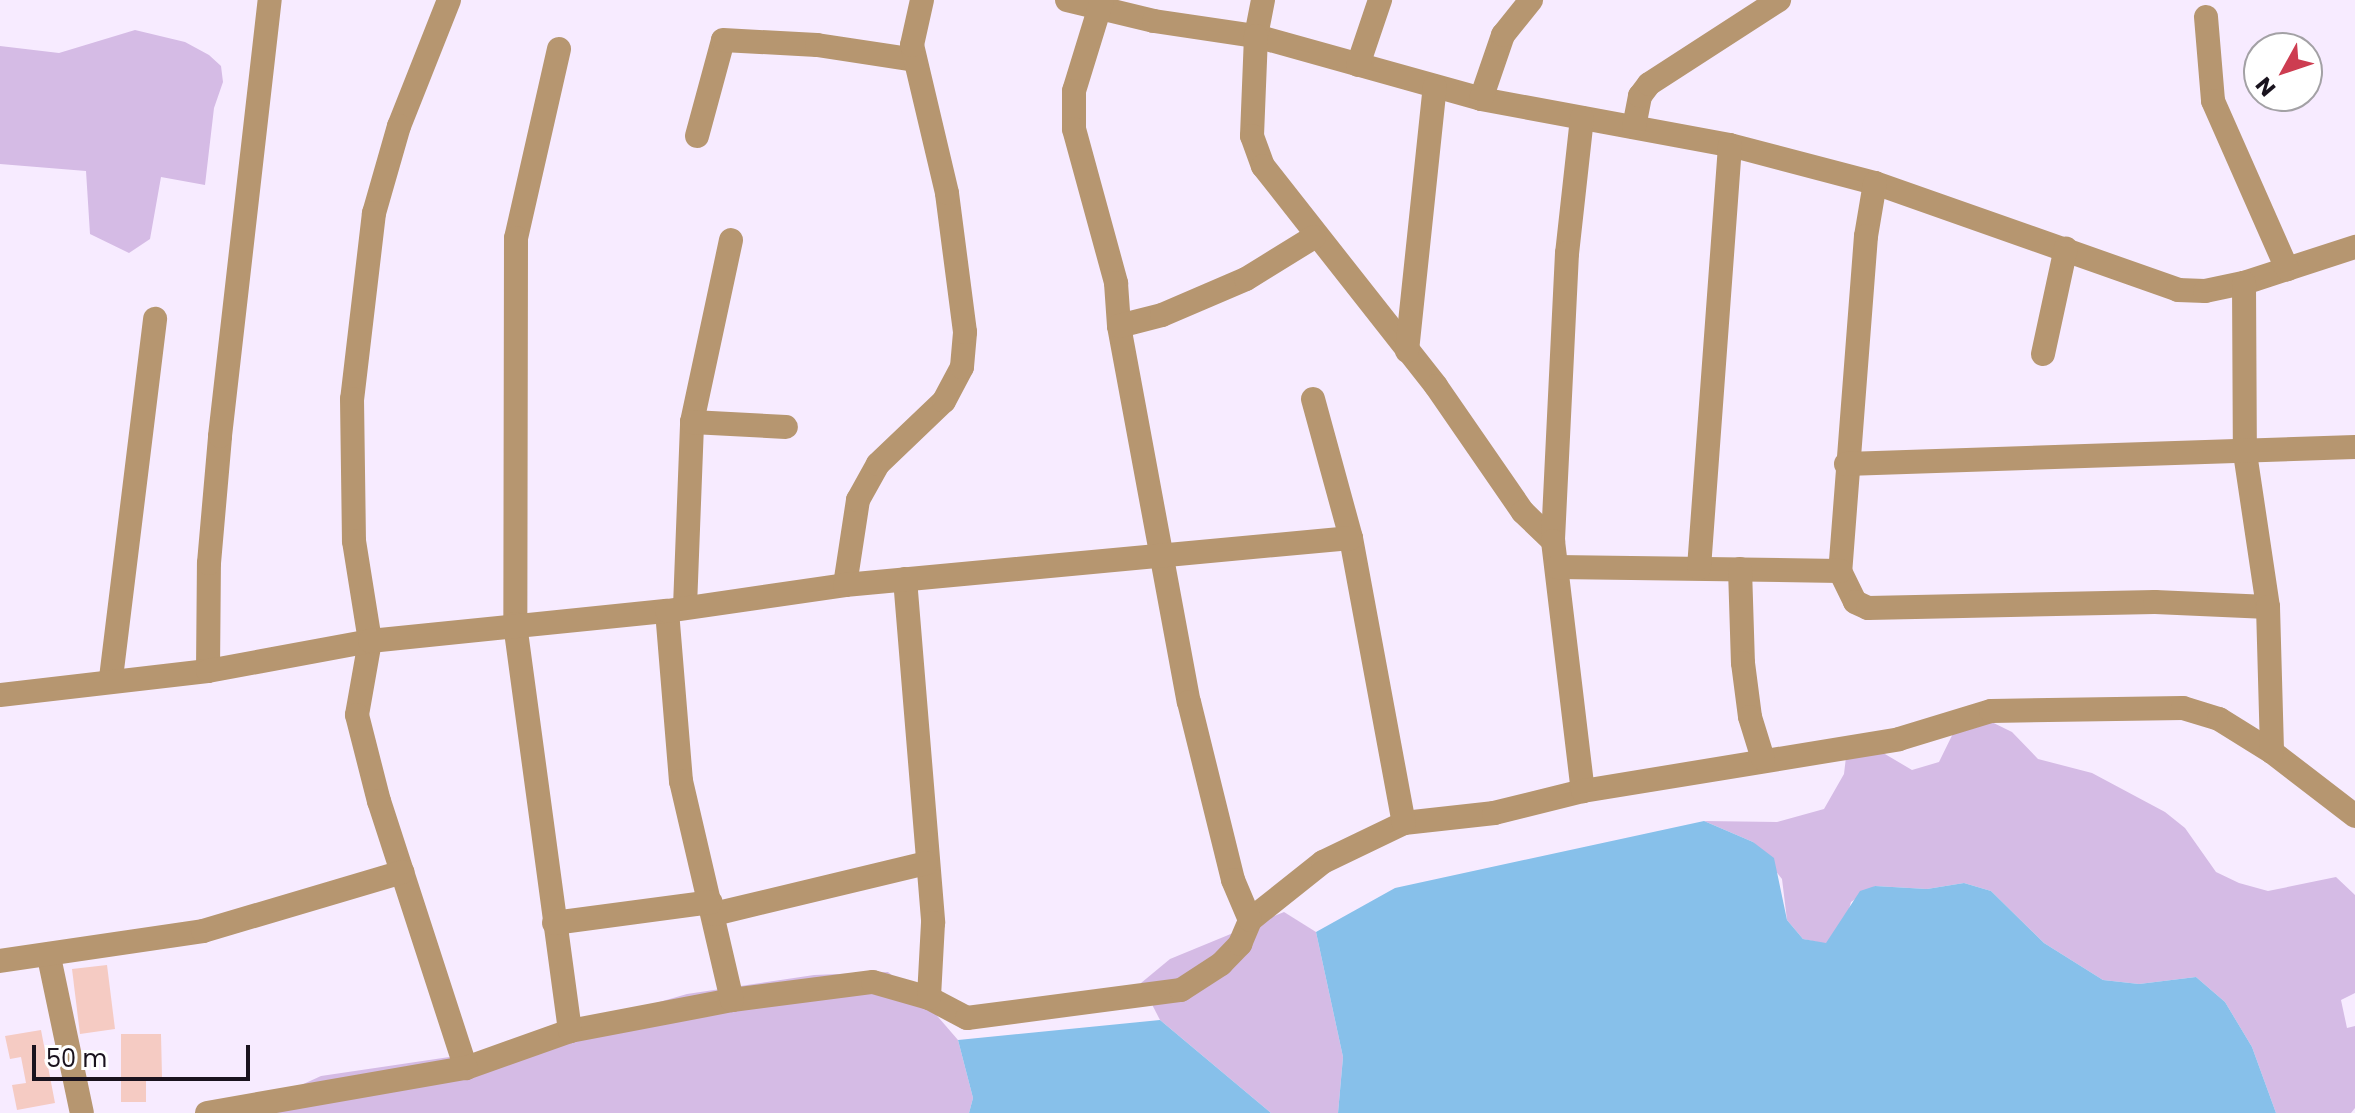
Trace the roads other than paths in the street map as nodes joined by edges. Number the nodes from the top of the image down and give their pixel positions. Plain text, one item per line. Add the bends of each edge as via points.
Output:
1 (270, 0) edge
2 (449, 0) edge
3 (922, 0) edge
4 (1067, 0) edge
5 (1263, 0) edge
6 (1380, 0) edge
7 (1531, 0) edge
8 (1779, 0) edge
9 (1102, 4) edge
10 (2206, 17) dead end
11 (1256, 36) junction
12 (559, 49) dead end
13 (915, 60) junction
14 (1358, 65) junction
15 (1435, 86) junction
16 (1481, 99) junction
17 (1582, 118) junction
18 (1634, 127) junction
19 (697, 136) dead end
20 (1730, 145) junction
21 (1875, 183) junction
22 (1314, 237) junction
23 (731, 240) dead end
24 (2355, 247) edge
25 (2066, 248) junction
26 (2287, 269) junction
27 (2244, 283) junction
28 (155, 319) dead end
29 (1119, 326) junction
30 (1407, 351) junction
31 (2043, 354) dead end
32 (1313, 399) dead end
33 (692, 422) junction
34 (786, 427) dead end
35 (2355, 447) edge
36 (2245, 453) junction
37 (1846, 464) junction
38 (1351, 538) junction
39 (1553, 541) junction
40 (1164, 559) junction
41 (1557, 567) junction
42 (1699, 568) junction
43 (1740, 569) junction
44 (1840, 571) junction
45 (905, 579) junction
46 (845, 585) junction
47 (2268, 607) junction
48 (676, 609) junction
49 (515, 624) junction
50 (370, 641) junction
51 (208, 671) junction
52 (111, 678) junction
53 (0, 695) edge
54 (2272, 752) junction
55 (1763, 759) junction
56 (1583, 791) junction
57 (2355, 816) edge
58 (1404, 823) junction
59 (926, 863) junction
60 (402, 872) junction
61 (713, 908) junction
62 (1250, 920) junction
63 (554, 923) junction
64 (49, 957) junction
65 (0, 961) edge
66 (929, 998) junction
67 (732, 1000) junction
68 (570, 1031) junction
69 (466, 1068) junction
70 (82, 1113) edge
71 (207, 1113) edge

1 - 51 street via 220,436 209,563
2 - 50 street via 399,126 374,213 362,297 352,399 354,541
3 - 13 street via 912,45
4 - 9 street
5 - 11 street
6 - 14 street
7 - 16 street via 1503,35
8 - 18 street via 1649,84
9 - 11 street
9 - 29 street via 1074,91 1074,129 1116,283
10 - 26 street via 2213,101
11 - 14 street
11 - 22 street via 1252,136 1263,166
12 - 49 street via 516,238
13 - 19 street via 817,45 723,40
13 - 46 street via 947,193 965,332 962,367 944,401 878,464 858,500
14 - 15 street
15 - 16 street
15 - 30 street
16 - 17 street
17 - 18 street
17 - 39 street via 1567,253
18 - 20 street
20 - 21 street
20 - 42 street
21 - 25 street
21 - 37 street
22 - 29 street via 1246,279 1162,315
22 - 30 street
23 - 33 street
24 - 26 street
25 - 27 street via 2178,290
25 - 31 street
26 - 27 street
27 - 36 street
28 - 52 street
29 - 40 street
30 - 39 street via 1523,512
32 - 38 street
33 - 34 street
33 - 48 street
35 - 36 street
36 - 37 street
36 - 47 street
37 - 44 street
38 - 40 street
38 - 58 street
39 - 41 street
40 - 45 street
40 - 62 street via 1189,702 1233,880
41 - 42 street
41 - 56 street
42 - 43 street
43 - 44 street
43 - 55 street via 1745,677
44 - 47 street via 1855,602 1868,608 2155,602
45 - 46 street
45 - 59 street
46 - 48 street
47 - 54 street
48 - 49 street
48 - 61 street via 681,781
49 - 50 street
49 - 63 street
50 - 51 street
50 - 60 street via 357,715
51 - 52 street
52 - 53 street
54 - 55 street via 2219,719 2183,708 2096,708 1991,711 1899,739
54 - 57 street
55 - 56 street
56 - 58 street via 1494,813
58 - 62 street via 1323,862
59 - 61 street
59 - 66 street via 933,923
60 - 64 street via 203,931
60 - 69 street
61 - 63 street
61 - 67 street
62 - 66 street via 1240,944 1221,964 1181,990 967,1018
63 - 68 street
64 - 65 street
64 - 70 street
66 - 67 street via 873,982
67 - 68 street
68 - 69 street
69 - 71 street

